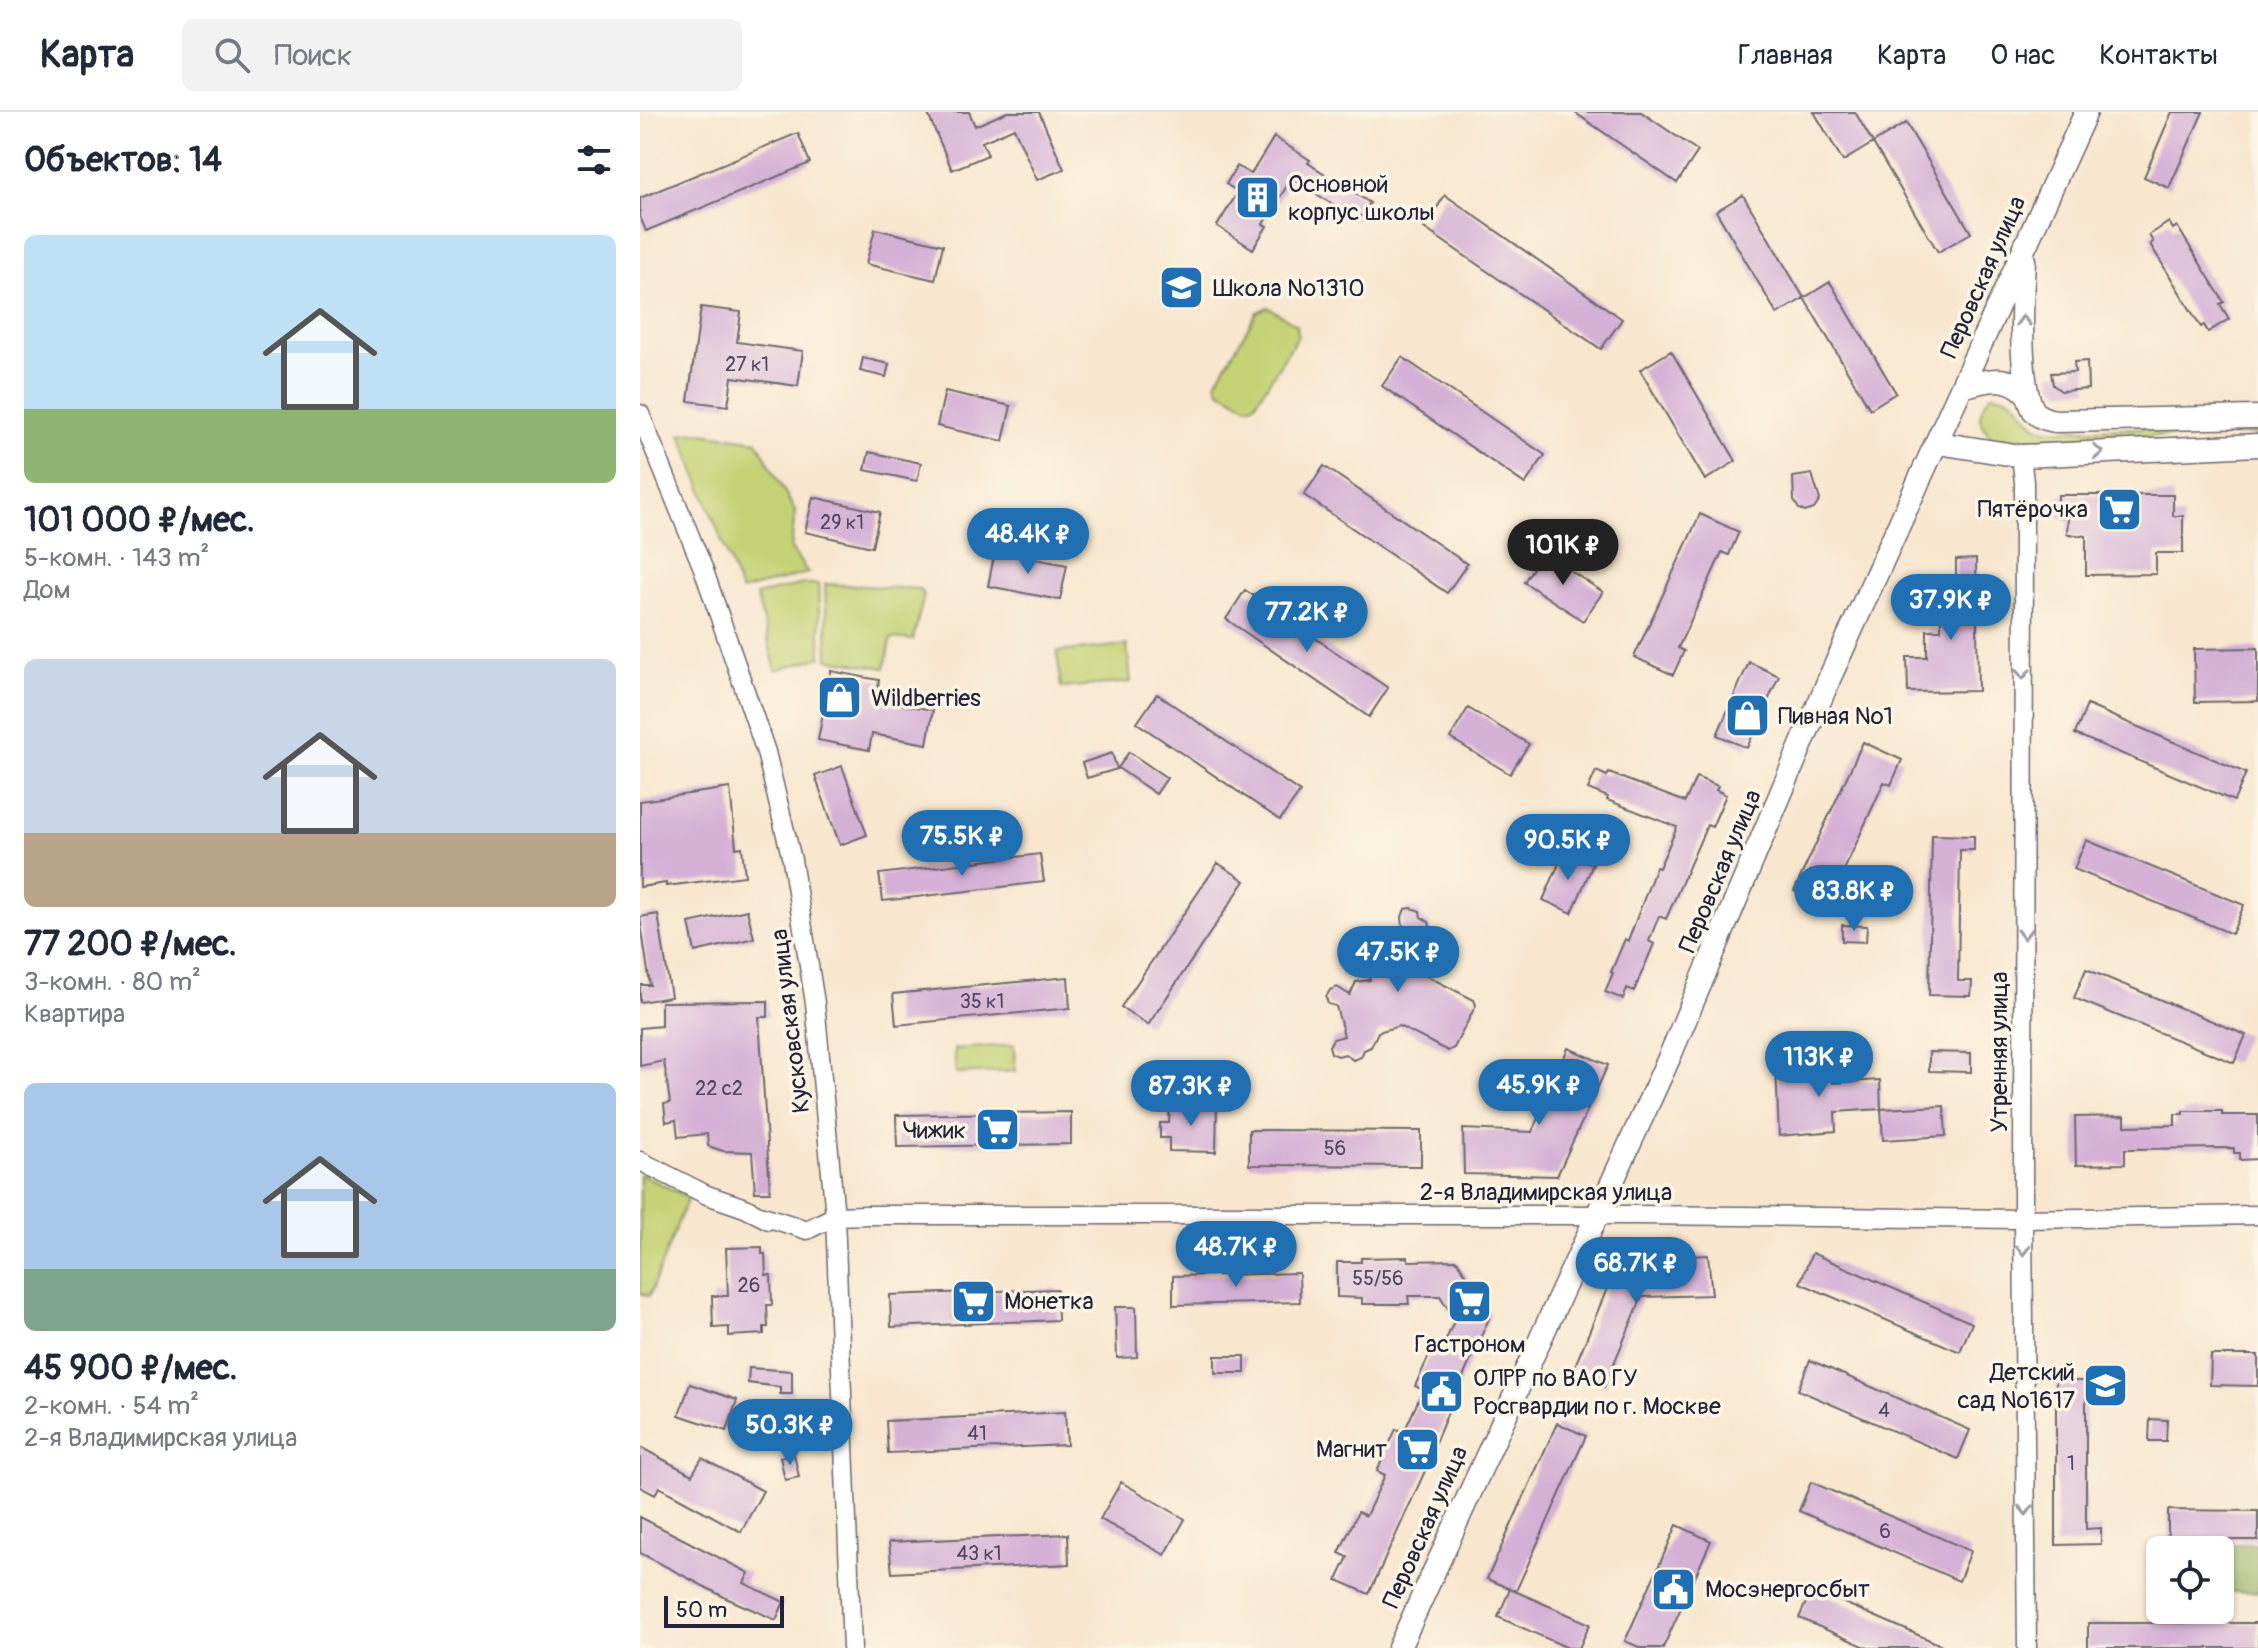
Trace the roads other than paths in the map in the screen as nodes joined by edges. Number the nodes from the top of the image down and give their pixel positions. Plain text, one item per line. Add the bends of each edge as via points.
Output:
1 (2086, 112) edge
2 (2025, 247) junction
3 (2027, 394) junction
4 (1957, 397) junction
5 (640, 414) edge
6 (2258, 417) edge
7 (1938, 443) junction
8 (2258, 445) edge
9 (1991, 453) junction
10 (2021, 456) junction
11 (640, 1161) edge
12 (1597, 1215) junction
13 (2258, 1215) edge
14 (835, 1216) junction
15 (2023, 1219) junction
16 (852, 1648) edge
17 (1399, 1648) edge
18 (2027, 1648) edge

1 - 2 main road, Перовская улица
3 -> 2 main road
2 - 4 main road, Перовская улица
3 - 4 main road via 1996,379
3 - 6 main road via 2033,411 2056,421
4 - 7 main road, Перовская улица
4 - 9 main road via 1962,429
5 - 14 street, Кусковская улица via 703,568 772,772 815,1003
7 - 9 main road
7 - 12 main road, Перовская улица via 1830,677
10 -> 8 main road
9 - 10 main road
10 -> 15 street, Утренняя улица
11 - 14 street, 2-я Владимирская улица via 707,1195 807,1230
12 - 14 street, 2-я Владимирская улица
12 - 15 street, 2-я Владимирская улица
12 - 17 main road, Перовская улица
13 - 15 street, 2-я Владимирская улица
14 - 16 street, Кусковская улица
15 -> 18 street, Утренняя улица

